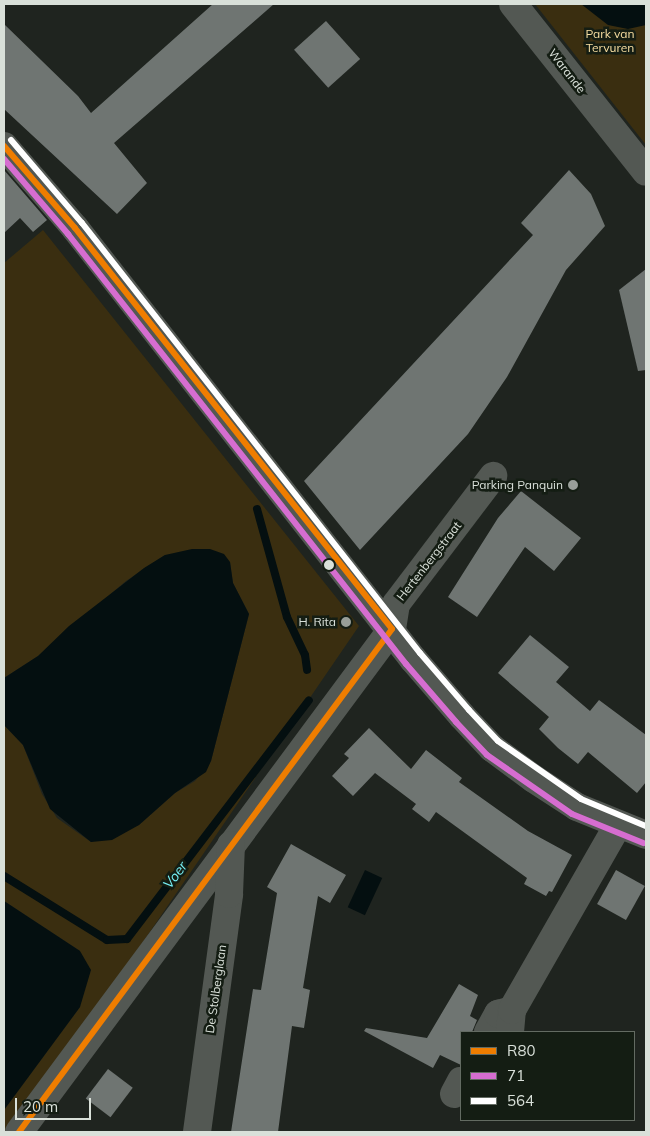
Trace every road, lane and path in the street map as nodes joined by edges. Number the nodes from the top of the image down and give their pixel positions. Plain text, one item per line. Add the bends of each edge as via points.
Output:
1 (513, 4) edge
2 (4, 146) edge
3 (646, 172) edge
4 (493, 476) dead end
5 (392, 629) junction
6 (618, 825) junction
7 (646, 835) edge
8 (231, 845) junction
9 (511, 1021) edge
10 (489, 1031) edge
11 (19, 1132) edge
12 (197, 1132) edge

1 - 3 street, Warande
2 - 5 street via 75,228
4 - 5 street, Hertenbergstraat via 396,604
5 - 6 street via 437,688 492,748 577,806
5 - 8 street, Hertenbergstraat
6 - 7 street
6 - 9 street
8 - 11 street, Hertenbergstraat
8 - 12 street, De Stolberglaan via 229,894
9 - 10 street via 498,1014

